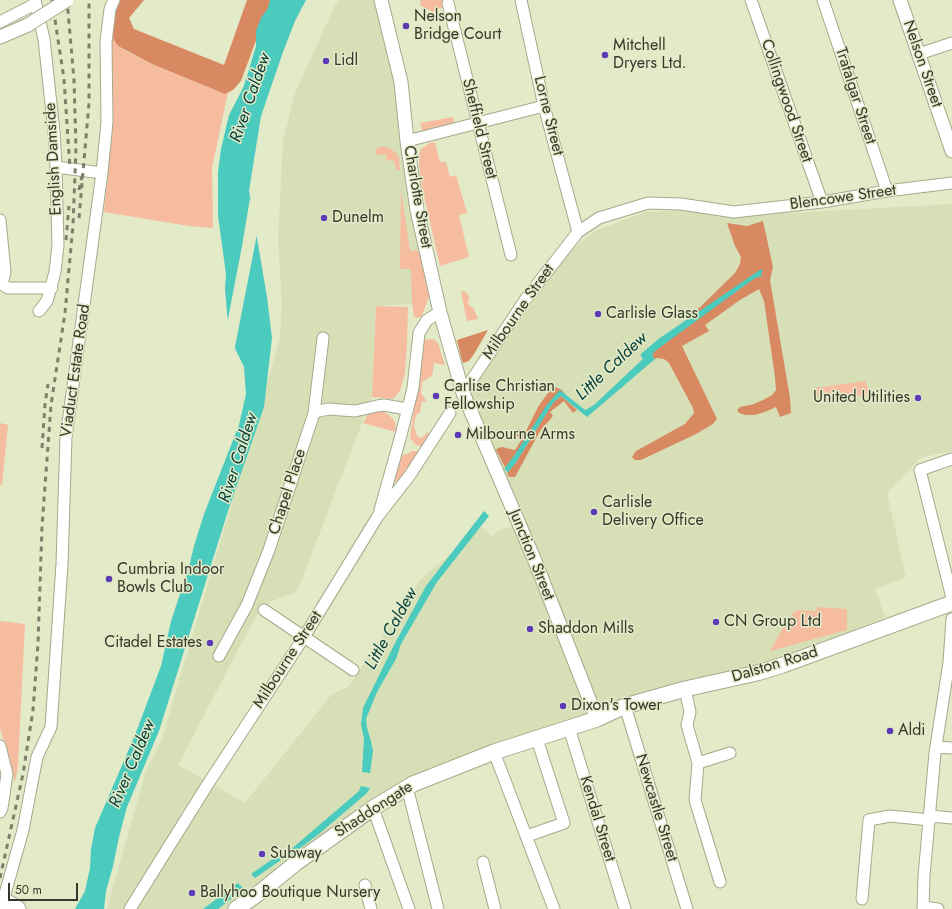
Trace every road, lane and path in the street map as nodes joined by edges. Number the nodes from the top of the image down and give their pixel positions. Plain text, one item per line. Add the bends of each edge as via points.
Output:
1 (67, 0) edge
2 (114, 0) edge
3 (381, 0) edge
4 (521, 0) edge
5 (751, 0) edge
6 (824, 0) edge
7 (900, 0) edge
8 (35, 2) edge
9 (448, 3) dead end
10 (0, 22) edge
11 (0, 36) edge
12 (952, 43) edge
13 (919, 54) junction
14 (544, 106) junction
15 (478, 124) junction
16 (407, 141) junction
17 (952, 150) edge
18 (56, 167) junction
19 (102, 173) junction
20 (952, 183) edge
21 (887, 191) junction
22 (822, 202) junction
23 (0, 220) edge
24 (578, 232) junction
25 (511, 255) dead end
26 (52, 288) junction
27 (39, 311) dead end
28 (440, 312) junction
29 (323, 338) dead end
30 (463, 393) junction
31 (407, 409) junction
32 (314, 413) junction
33 (450, 413) dead end
34 (952, 459) edge
35 (378, 516) junction
36 (952, 598) edge
37 (952, 603) edge
38 (264, 610) dead end
39 (952, 620) edge
40 (304, 637) junction
41 (219, 656) dead end
42 (353, 670) dead end
43 (685, 689) junction
44 (625, 706) junction
45 (597, 719) junction
46 (568, 728) junction
47 (537, 739) junction
48 (0, 746) edge
49 (936, 747) junction
50 (952, 748) edge
51 (494, 752) junction
52 (730, 753) dead end
53 (698, 763) junction
54 (406, 787) junction
55 (373, 808) junction
56 (0, 812) edge
57 (930, 818) junction
58 (952, 818) edge
59 (527, 836) junction
60 (483, 862) dead end
61 (720, 882) dead end
62 (365, 885) dead end
63 (862, 899) dead end
64 (7, 903) edge
65 (923, 908) edge
66 (130, 909) edge
67 (236, 909) edge
68 (371, 909) edge
69 (409, 909) edge
70 (438, 909) edge
71 (495, 909) edge
72 (554, 909) edge
73 (625, 909) edge
74 (688, 909) edge
75 (938, 909) edge

1 - 11 street, bridge via 28,25
2 - 19 street, Viaduct Estate Road via 110,9 106,42 107,122
3 - 16 street, Charlotte Street via 401,82
4 - 14 street, Lorne Street
5 - 22 street, Collingwood Street
6 - 21 street, Trafalgar Street
7 - 13 street, Nelson Street
8 - 10 street
8 - 18 street, English Damside via 44,39
9 - 15 street, Sheffield Street
12 - 13 street
13 - 17 street, Nelson Street
14 - 15 street
14 - 24 street, Lorne Street
15 - 16 street
15 - 25 street, Sheffield Street
16 - 28 street, Charlotte Street via 417,210
18 - 19 street
18 - 26 street, English Damside via 58,246
19 - 64 street, Viaduct Estate Road via 66,437 62,564 51,727 37,757
20 - 21 street, Blencowe Street
21 - 22 street, Blencowe Street
22 - 24 street, Blencowe Street via 734,212 681,204 648,203 599,218
23 - 26 street via 5,272 3,285 8,288
24 - 30 street, Milbourne Street via 525,300
26 - 27 street, English Damside via 47,301
28 - 30 street, Charlotte Street
28 - 31 street via 427,320 418,333 413,388
29 - 32 street, Chapel Place
30 - 45 street, Junction Street via 535,562
31 - 32 street via 384,405 356,412 329,409
31 - 35 street
32 - 41 street, Chapel Place via 269,550 247,605
33 - 35 street, Milbourne Street via 410,475
34 - 36 street via 920,470
35 - 40 street, Milbourne Street
37 - 43 main road, Dalston Road via 756,674
38 - 40 street
39 - 49 street via 949,662
40 - 42 street
40 - 66 street, Milbourne Street
43 - 44 main road, Dalston Road
43 - 53 street via 690,712 687,725
44 - 45 main road, Dalston Road
44 - 74 street, Newcastle Street
45 - 46 main road, Shaddongate
46 - 47 main road, Shaddongate
46 - 73 street, Kendal Street
47 - 51 main road, Shaddongate
47 - 59 street via 564,823
48 - 56 street via 7,774
49 - 50 street
49 - 57 street
51 - 54 main road, Shaddongate
51 - 59 street
52 - 53 street
53 - 61 street via 695,800
54 - 55 main road, Shaddongate
54 - 70 street
55 - 67 main road, Shaddongate
55 - 69 street
57 - 58 street
57 - 63 street via 890,816 869,820
57 - 65 street
59 - 72 street
60 - 71 street
62 - 68 street
65 - 75 street

